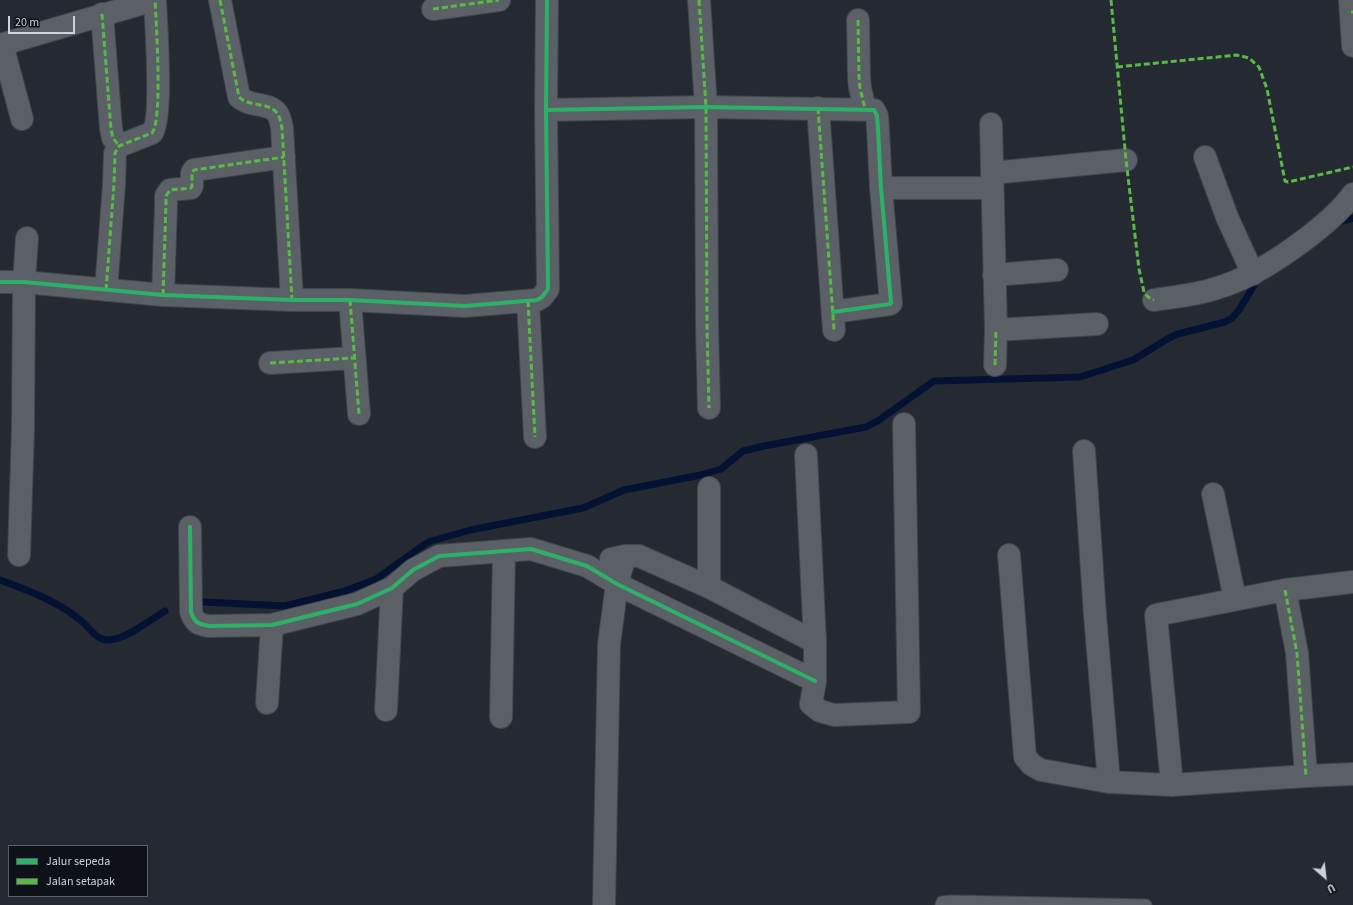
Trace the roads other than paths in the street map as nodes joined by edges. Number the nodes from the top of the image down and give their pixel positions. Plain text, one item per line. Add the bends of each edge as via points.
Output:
1 (155, 0) edge
2 (220, 0) edge
3 (499, 0) edge
4 (547, 0) edge
5 (699, 0) edge
6 (1351, 8) edge
7 (433, 9) dead end
8 (102, 14) junction
9 (858, 20) dead end
10 (1, 44) edge
11 (1353, 46) edge
12 (706, 106) junction
13 (818, 108) junction
14 (865, 109) junction
15 (546, 110) junction
16 (22, 119) dead end
17 (991, 124) dead end
18 (119, 146) junction
19 (284, 157) junction
20 (1205, 157) dead end
21 (1126, 160) dead end
22 (992, 180) junction
23 (881, 188) junction
24 (1353, 194) edge
25 (27, 238) dead end
26 (1057, 270) dead end
27 (1253, 274) junction
28 (994, 276) junction
29 (0, 282) edge
30 (24, 282) junction
31 (106, 290) junction
32 (163, 295) junction
33 (292, 300) junction
34 (350, 300) junction
35 (1154, 300) dead end
36 (528, 301) junction
37 (1097, 324) dead end
38 (996, 330) junction
39 (354, 358) junction
40 (270, 363) dead end
41 (996, 366) dead end
42 (709, 408) dead end
43 (359, 414) dead end
44 (904, 424) dead end
45 (535, 437) dead end
46 (1084, 451) dead end
47 (806, 455) dead end
48 (709, 488) dead end
49 (1213, 494) dead end
50 (190, 527) dead end
51 (504, 552) junction
52 (19, 555) dead end
53 (1009, 555) dead end
54 (625, 556) junction
55 (587, 566) junction
56 (1353, 582) edge
57 (617, 584) junction
58 (709, 587) junction
59 (392, 588) junction
60 (1286, 590) junction
61 (1235, 599) junction
62 (272, 625) junction
63 (815, 642) junction
64 (815, 681) junction
65 (267, 703) dead end
66 (386, 710) dead end
67 (501, 717) dead end
68 (1353, 774) edge
69 (1306, 776) junction
70 (1109, 782) junction
71 (1172, 786) junction
72 (604, 905) edge
73 (941, 905) edge
74 (1146, 905) edge

1 - 8 street
1 - 18 street via 158,105 156,126 152,133
2 - 19 street via 239,96 246,102 278,113
3 - 7 street
4 - 15 street
5 - 12 street
6 - 11 street
8 - 10 street
8 - 18 street via 111,129 113,138
9 - 14 street via 859,78
10 - 16 street
12 - 13 street
12 - 15 street
12 - 42 street
13 - 14 street
13 - 23 street via 834,321 891,303
14 - 23 street via 874,110 877,116
15 - 36 street via 548,289 542,297
17 - 22 street
18 - 31 street via 116,153
19 - 32 street via 194,170 191,188 170,190 166,196
19 - 33 street
20 - 27 street via 1227,217
21 - 22 street
22 - 23 street
22 - 28 street
24 - 27 street via 1323,226
25 - 30 street
26 - 28 street
27 - 35 street via 1197,294
28 - 38 street
29 - 30 street
30 - 31 street
30 - 52 street
31 - 32 street
32 - 33 street
33 - 34 street
34 - 36 street via 465,306
34 - 39 street
36 - 45 street
37 - 38 street
38 - 41 street
39 - 40 street
39 - 43 street
44 - 64 street via 909,712 834,715 820,711 811,704
46 - 70 street
47 - 63 street
48 - 58 street
49 - 61 street
50 - 62 street via 191,612 195,622 209,626
51 - 55 street via 531,549
51 - 59 street via 438,556 412,570
51 - 67 street
53 - 70 street via 1025,757 1041,770
54 - 55 street
54 - 57 street
54 - 58 street via 639,556
55 - 57 street
56 - 60 street
57 - 64 street
57 - 72 street via 609,644
58 - 63 street
59 - 62 street via 357,604
59 - 66 street
60 - 61 street
60 - 69 street via 1296,653
61 - 71 street via 1156,615
62 - 65 street
63 - 64 street
68 - 69 street
69 - 71 street
70 - 71 street
73 - 74 lane via 942,902 953,901

